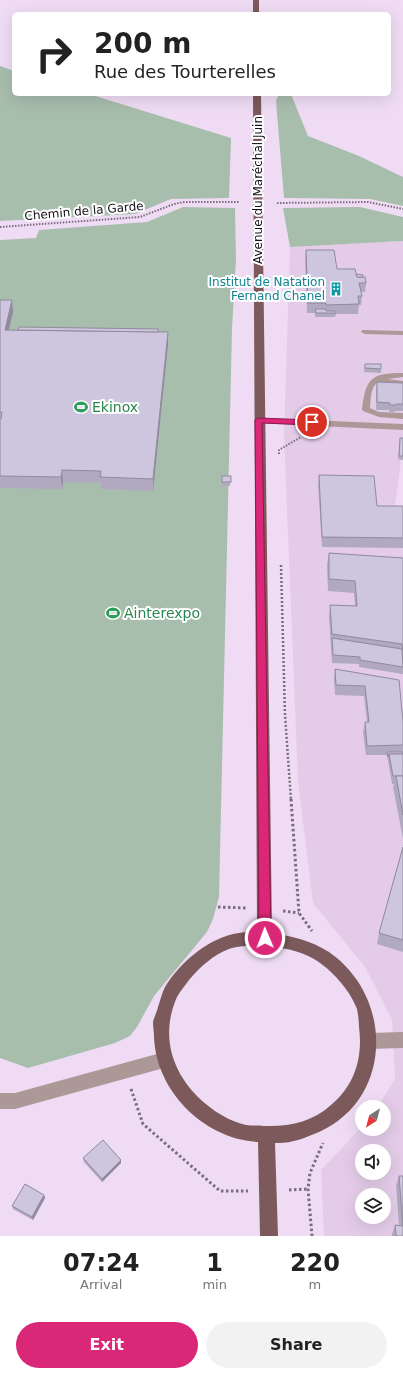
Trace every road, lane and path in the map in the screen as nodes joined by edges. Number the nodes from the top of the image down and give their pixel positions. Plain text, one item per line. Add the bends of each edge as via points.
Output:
1 (256, 0) edge
2 (256, 12) edge
3 (257, 96) edge
4 (239, 202) dead end
5 (277, 203) dead end
6 (403, 209) edge
7 (0, 227) edge
8 (403, 326) edge
9 (365, 332) dead end
10 (400, 333) edge
11 (403, 375) edge
12 (378, 380) junction
13 (403, 383) edge
14 (403, 416) edge
15 (259, 420) junction
16 (326, 423) junction
17 (403, 427) edge
18 (279, 456) dead end
19 (281, 564) dead end
20 (218, 907) dead end
21 (264, 908) junction
22 (299, 913) dead end
23 (265, 938) junction
24 (403, 1040) edge
25 (370, 1041) junction
26 (164, 1060) junction
27 (124, 1071) junction
28 (0, 1101) edge
29 (266, 1136) junction
30 (324, 1141) dead end
31 (308, 1189) junction
32 (268, 1191) junction
33 (269, 1236) edge
34 (312, 1236) edge

1 - 2 main road
3 - 15 main road, Avenue du Maréchal Juin
4 - 7 path, Chemin de la Garde via 184,202 140,217
5 - 6 path via 368,202
8 - 10 lane
9 - 10 lane
11 - 12 lane via 391,375
12 - 13 lane
12 - 14 lane via 369,387 366,408 377,414
15 - 16 street
15 - 21 main road
16 - 17 street
16 - 18 path via 279,450
19 - 22 path via 286,715
20 - 21 path
21 - 23 main road
23 - 25 main road via 297,944 326,958 357,994 364,1009
23 - 26 main road via 227,944 204,955 180,977 165,1004 160,1037
24 - 25 street
25 - 29 main road via 366,1066 356,1089 340,1109 318,1124 300,1131
26 - 27 street
26 - 29 main road via 173,1082 188,1101 210,1120 237,1132
27 - 28 street via 15,1101
27 - 32 path via 143,1124 220,1192
29 - 32 main road
30 - 31 path via 310,1173
31 - 32 path
31 - 34 path
32 - 33 main road

